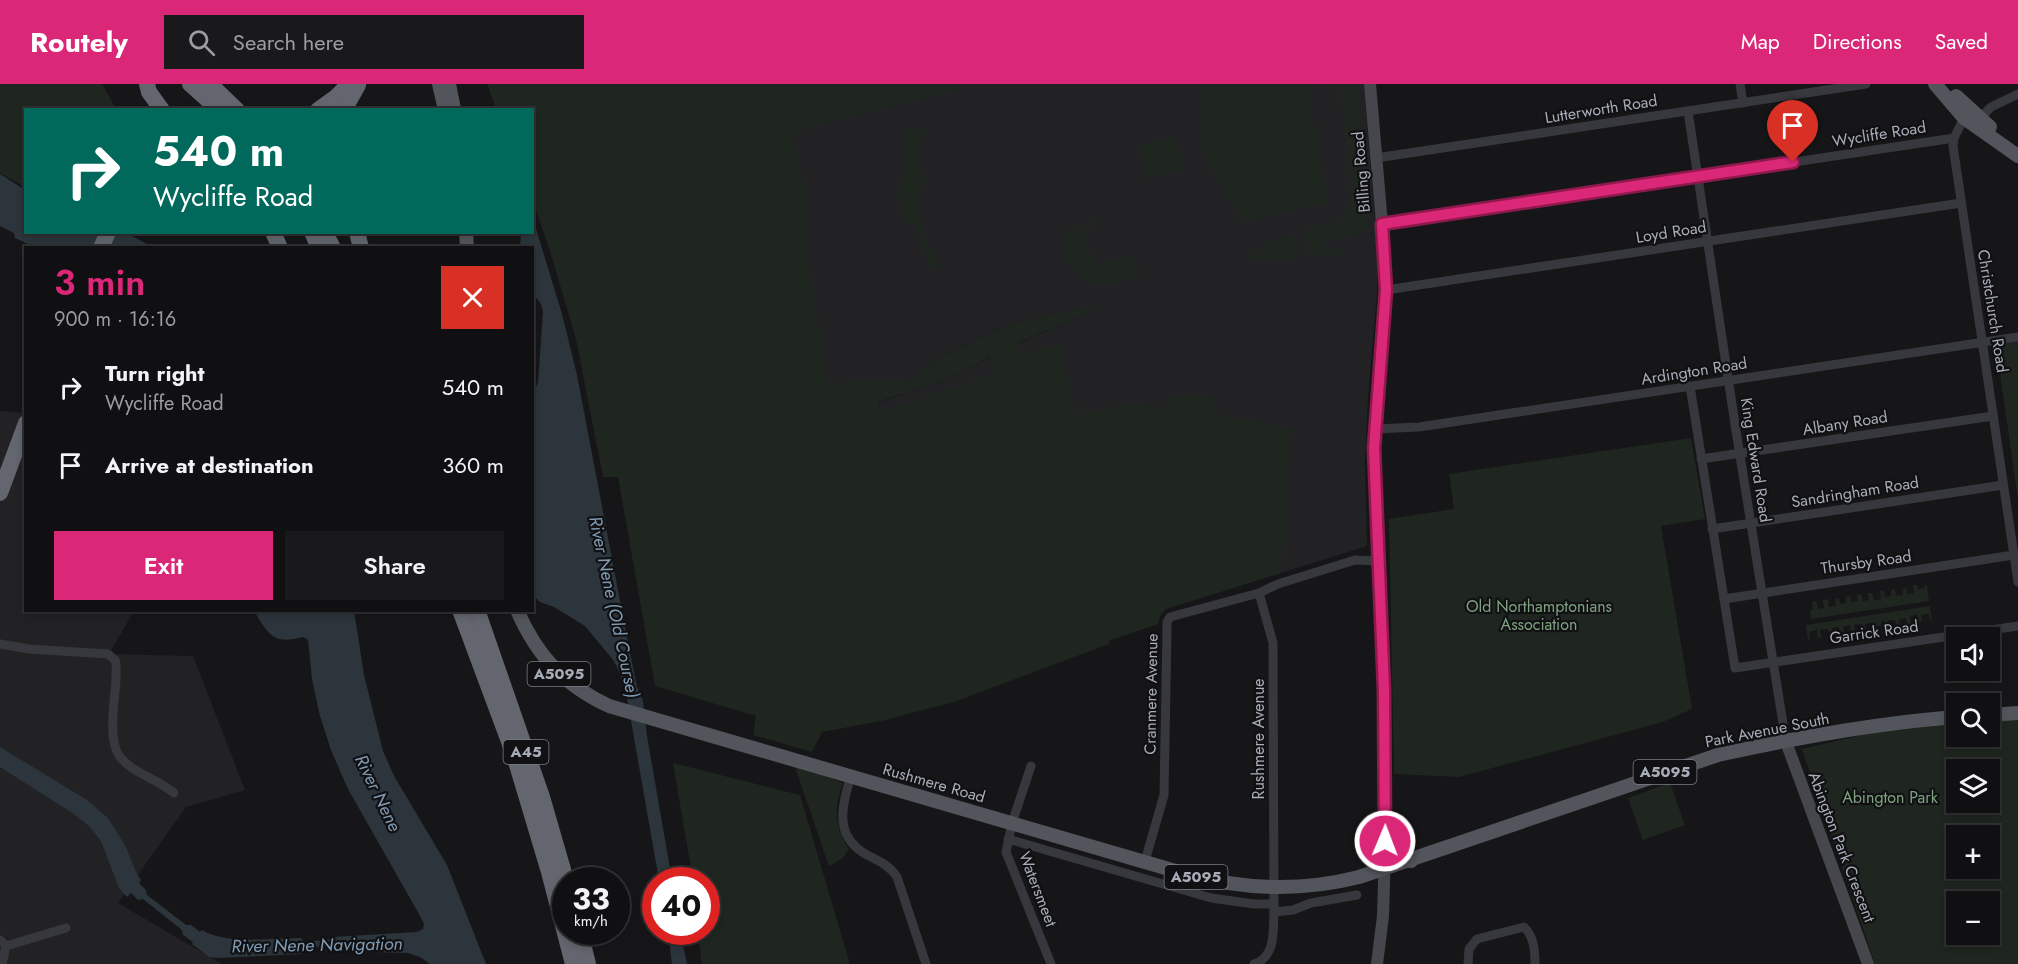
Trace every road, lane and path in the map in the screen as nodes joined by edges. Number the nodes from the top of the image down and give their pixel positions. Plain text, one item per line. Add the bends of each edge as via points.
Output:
1 (190, 84) edge
2 (210, 84) edge
3 (439, 84) edge
4 (449, 84) edge
5 (1370, 84) edge
6 (1740, 84) edge
7 (1866, 84) edge
8 (1935, 84) edge
9 (1946, 84) edge
10 (352, 85) edge
11 (147, 87) edge
12 (2018, 94) edge
13 (1743, 103) junction
14 (1962, 103) junction
15 (149, 108) edge
16 (161, 108) edge
17 (217, 108) edge
18 (235, 108) edge
19 (321, 108) edge
20 (345, 108) edge
21 (445, 108) edge
22 (454, 108) edge
23 (1688, 111) junction
24 (1964, 118) junction
25 (1980, 118) junction
26 (1954, 138) junction
27 (2000, 141) junction
28 (2018, 156) edge
29 (1376, 158) junction
30 (1697, 177) junction
31 (1961, 203) junction
32 (1382, 224) junction
33 (1707, 242) junction
34 (1386, 290) junction
35 (2018, 337) edge
36 (1983, 343) junction
37 (1728, 381) junction
38 (1690, 386) junction
39 (1993, 416) junction
40 (24, 428) edge
41 (1374, 429) junction
42 (1740, 454) junction
43 (1701, 459) junction
44 (2003, 485) junction
45 (0, 493) edge
46 (1751, 523) junction
47 (1712, 529) junction
48 (2014, 555) junction
49 (1378, 561) junction
50 (2018, 582) edge
51 (1761, 592) junction
52 (1259, 593) junction
53 (1724, 598) junction
54 (461, 612) edge
55 (517, 612) edge
56 (478, 615) edge
57 (2018, 626) edge
58 (1, 643) edge
59 (1774, 663) junction
60 (2018, 713) edge
61 (2000, 714) edge
62 (1946, 718) edge
63 (1786, 742) junction
64 (1030, 766) dead end
65 (851, 776) junction
66 (174, 793) dead end
67 (1012, 823) junction
68 (1008, 839) junction
69 (1385, 841) junction
70 (1145, 861) junction
71 (1411, 861) junction
72 (562, 867) edge
73 (1385, 869) junction
74 (1273, 888) junction
75 (1357, 895) dead end
76 (1274, 908) junction
77 (66, 928) dead end
78 (3, 943) edge
79 (583, 945) edge
80 (2, 964) edge
81 (573, 964) edge
82 (588, 964) edge
83 (926, 964) edge
84 (1052, 964) edge
85 (1254, 964) edge
86 (1377, 964) edge
87 (1468, 964) edge
88 (1535, 964) edge
89 (1869, 964) edge

1 - 17 highway
2 - 18 highway
3 - 21 main road
4 - 22 main road
5 - 29 street, Billing Road
6 - 13 street
7 - 13 street, Lutterworth Road
8 - 24 main road
9 - 14 main road
10 - 19 highway
10 - 20 highway
11 - 15 highway
11 - 16 highway
12 - 25 street via 1991,107
13 - 23 street, Lutterworth Road
14 - 24 main road
14 - 25 main road
23 - 29 street, Lutterworth Road
23 - 30 street, King Edward Road
24 - 26 street
24 - 27 main road
25 - 27 main road
26 - 30 street, Wycliffe Road
26 - 31 street, Christchurch Road
27 - 28 main road
29 - 32 street, Billing Road
30 - 32 street, Wycliffe Road
30 - 33 street, King Edward Road
31 - 33 street, Loyd Road
31 - 36 street, Christchurch Road
32 - 34 street, Billing Road
33 - 34 street, Loyd Road
33 - 37 street, King Edward Road
34 - 41 street, Billing Road
35 - 36 street, Ardington Road
36 - 37 street, Ardington Road
36 - 39 street, Christchurch Road
37 - 38 street, Ardington Road
37 - 42 street, King Edward Road
38 - 41 street, Ardington Road via 1419,427
38 - 43 street
39 - 42 street, Albany Road
39 - 44 street, Christchurch Road
40 - 45 highway
41 - 49 street, Billing Road
42 - 43 street, Albany Road
42 - 46 street, King Edward Road
43 - 47 street
44 - 46 street, Sandringham Road
44 - 48 street, Christchurch Road
46 - 47 street, Sandringham Road
46 - 51 street, King Edward Road
47 - 53 street
48 - 50 street, Christchurch Road
48 - 51 street, Thursby Road
49 - 52 street, Cranmere Avenue via 1355,560
49 - 69 street, Billing Road
51 - 53 street, Thursby Road
51 - 59 street, King Edward Road
52 - 70 street, Cranmere Avenue via 1175,614 1167,622 1164,795
52 - 74 street, Rushmere Avenue via 1273,643
53 - 59 street, Garrick Road via 1735,668
54 - 81 highway, A45 via 523,784
55 - 65 main road, Rushmere Road / A5095 via 537,650 562,677 593,698 626,712
56 - 72 highway, A45
57 - 59 street, Garrick Road
58 - 66 street via 29,649 108,654 115,661 113,730 119,756
59 - 63 street, King Edward Road
60 - 61 main road
62 - 63 main road, Park Avenue South / A5095
63 - 71 main road, Park Avenue South / A5095 via 1701,760
63 - 89 street, Abington Park Crescent
64 - 67 street, Watersmeet
65 - 67 main road, Rushmere Road / A5095
65 - 83 street via 842,811 847,836 856,848 891,868 897,876
67 - 68 street, Watersmeet
67 - 70 main road, Rushmere Road / A5095
68 - 76 street via 1211,898
68 - 84 street, Watersmeet via 1008,857
69 - 71 main road
69 - 73 street, Billing Road
70 - 74 main road, Rushmere Road / A5095 via 1212,881
71 - 73 main road, Park Avenue South / A5095
73 - 74 main road, Rushmere Road / A5095 via 1329,884
73 - 86 street, Billing Road
74 - 76 street, Rushmere Avenue
75 - 76 street via 1293,910
76 - 85 street, Rushmere Avenue via 1270,951
77 - 78 street
78 - 80 street
79 - 82 highway
87 - 88 street via 1469,949 1477,939 1524,927 1535,948

